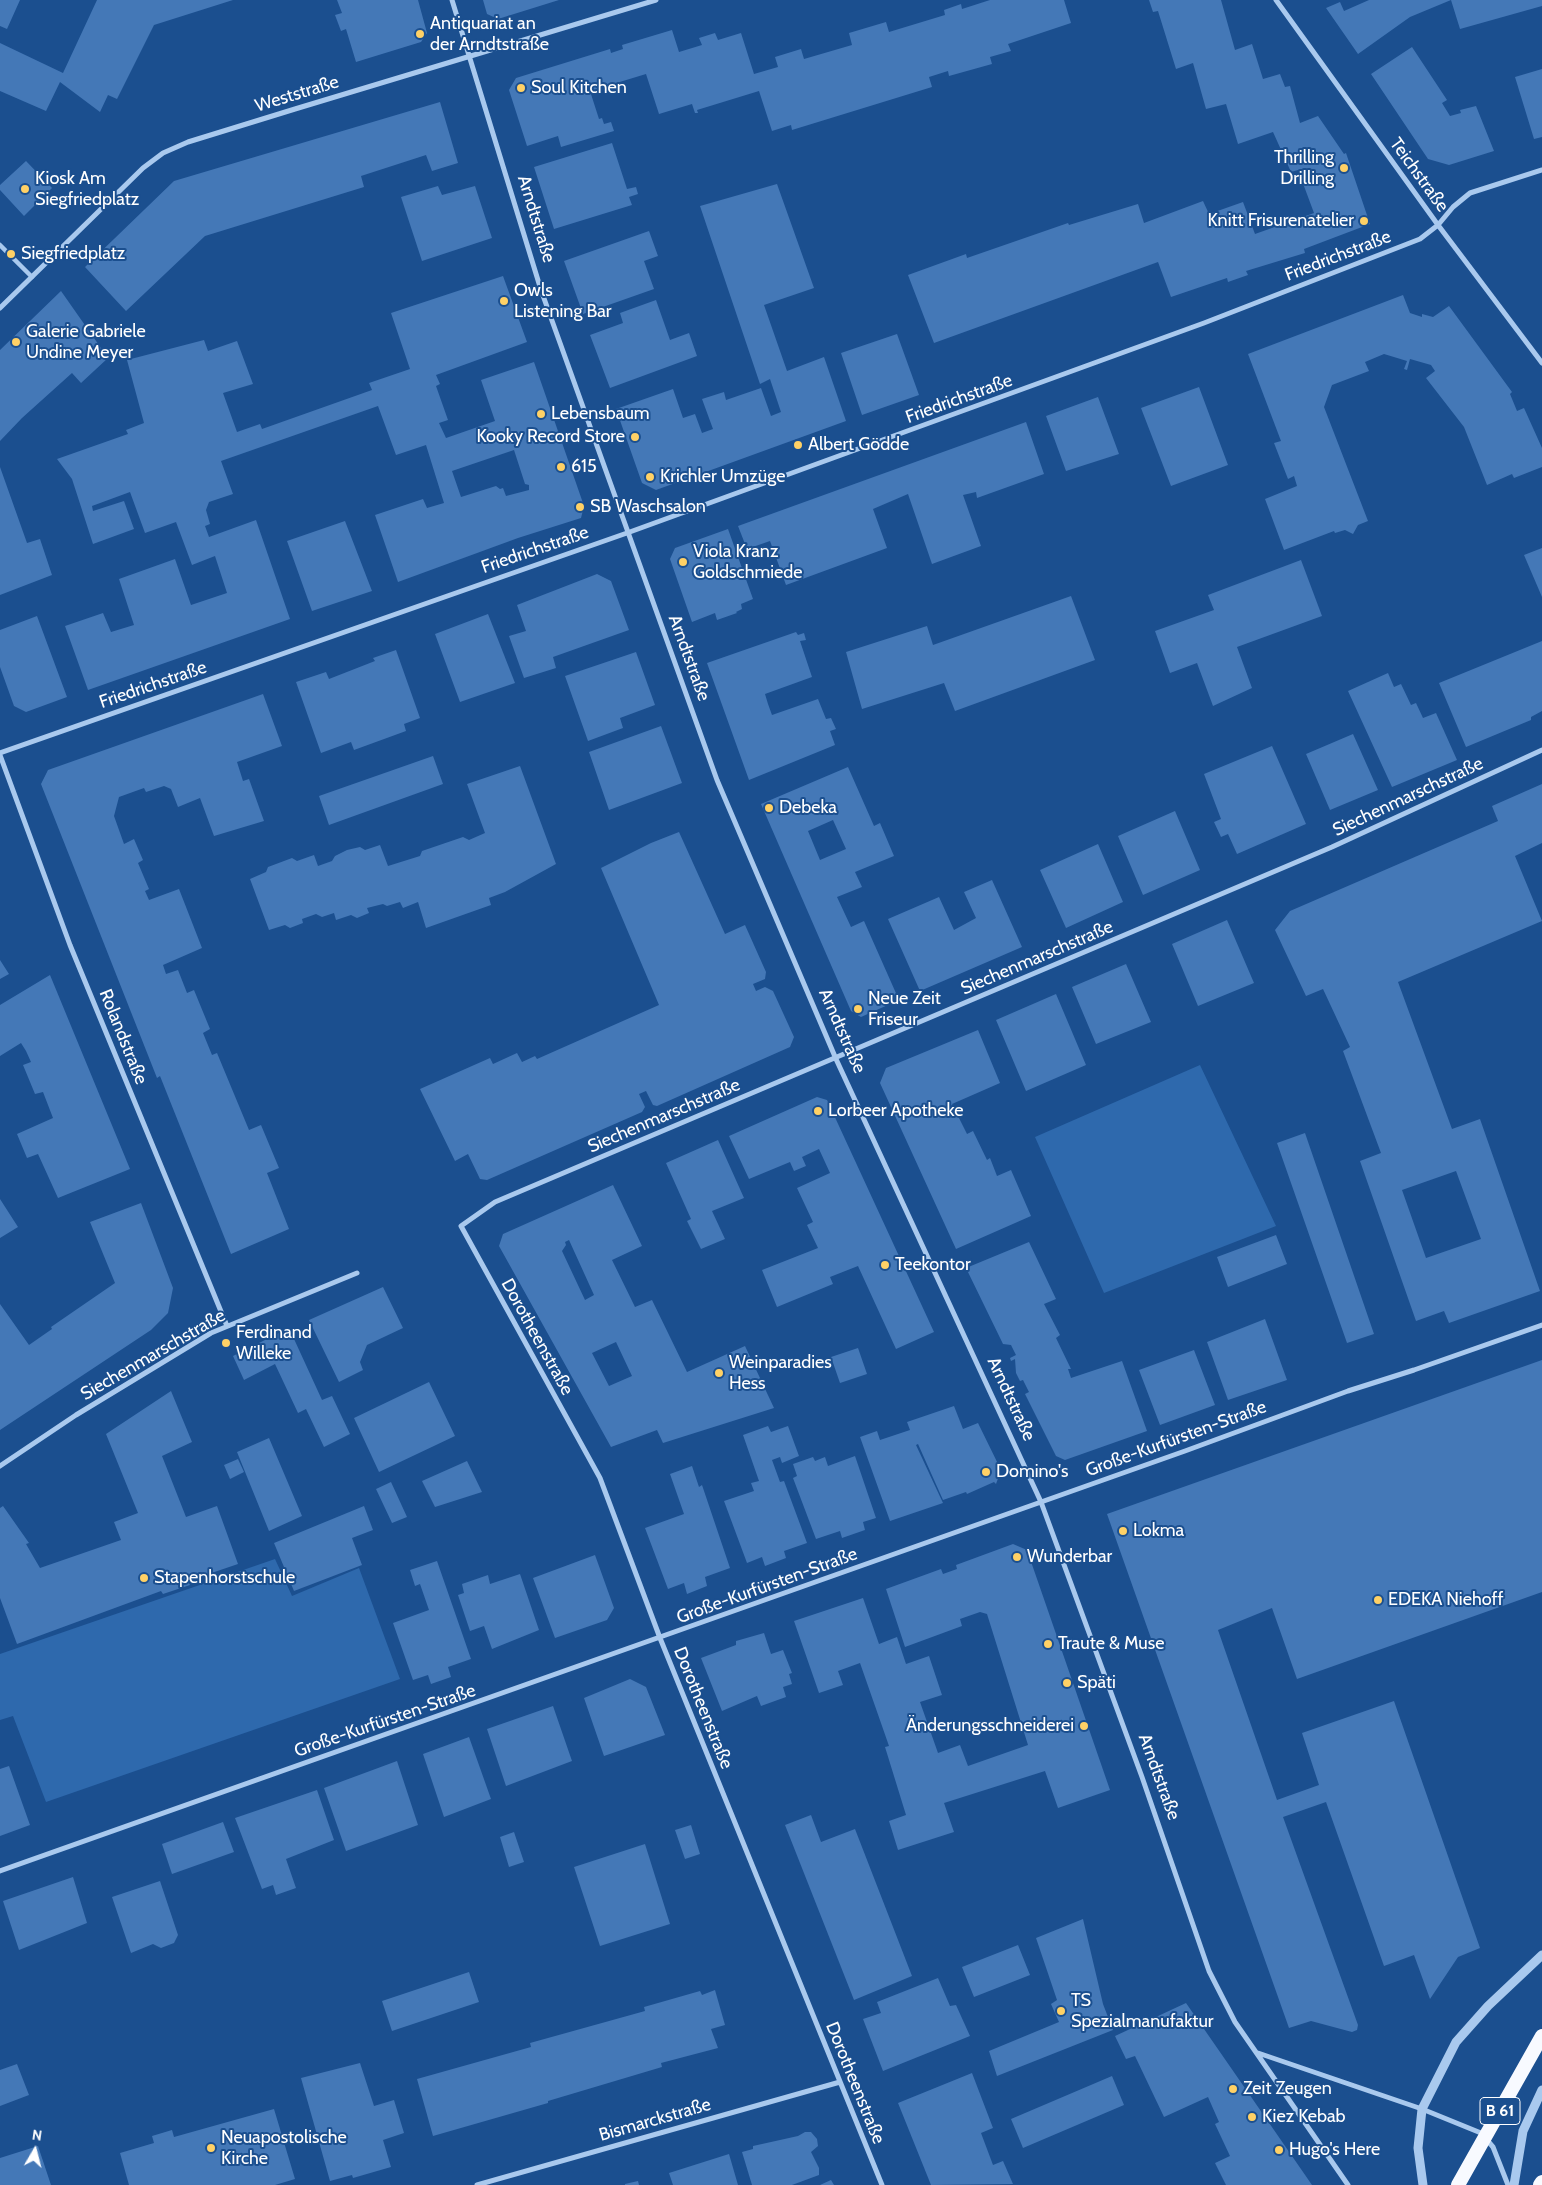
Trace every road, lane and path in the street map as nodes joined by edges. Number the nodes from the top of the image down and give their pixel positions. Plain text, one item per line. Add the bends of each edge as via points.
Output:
1 (452, 0) edge
2 (656, 0) edge
3 (1276, 0) edge
4 (469, 56) junction
5 (1542, 170) edge
6 (1438, 225) junction
7 (0, 245) edge
8 (32, 277) junction
9 (0, 308) edge
10 (1542, 363) edge
11 (627, 533) junction
12 (1542, 750) edge
13 (0, 754) edge
14 (836, 1058) junction
15 (461, 1226) joint
16 (357, 1273) dead end
17 (1542, 1324) edge
18 (228, 1326) junction
19 (0, 1466) edge
20 (1041, 1502) junction
21 (660, 1638) junction
22 (0, 1872) edge
23 (1542, 1955) edge
24 (1542, 2036) edge
25 (1257, 2053) junction
26 (840, 2082) junction
27 (1542, 2090) edge
28 (1422, 2109) junction
29 (476, 2185) edge
30 (882, 2185) edge
31 (1348, 2185) edge
32 (1422, 2185) edge
33 (1458, 2185) edge
34 (1508, 2185) edge
35 (1514, 2185) edge

1 - 4 street, Arndtstraße
2 - 4 street, Weststraße
3 - 6 street, Teichstraße
4 - 8 street, Weststraße via 197,139 163,153 143,168
4 - 11 street, Arndtstraße via 541,290
5 - 6 street, Friedrichstraße via 1470,193
6 - 10 street, Teichstraße
6 - 11 street, Friedrichstraße via 1420,239 1204,323
7 - 8 street
8 - 9 street, Weststraße
11 - 13 street, Friedrichstraße
11 - 14 street, Arndtstraße via 708,758
12 - 14 street, Siechenmarschstraße via 1332,847
13 - 18 street, Rolandstraße via 70,945
14 - 15 street, Siechenmarschstraße via 495,1202
14 - 20 street, Arndtstraße
15 - 21 street, Dorotheenstraße via 600,1478
16 - 18 street, Siechenmarschstraße
17 - 20 street, Große-Kurfürsten-Straße
18 - 19 street, Siechenmarschstraße via 76,1415
20 - 21 street, Große-Kurfürsten-Straße
20 - 25 street, Arndtstraße via 1209,1971 1235,2022
21 - 22 street, Große-Kurfürsten-Straße
21 - 26 street, Dorotheenstraße
23 - 28 street via 1488,2006 1456,2042
24 - 33 highway, B 61, bridge
25 - 28 street
25 - 31 street, Arndtstraße
26 - 29 street, Bismarckstraße
26 - 30 street, Dorotheenstraße
27 - 35 street via 1523,2131
28 - 32 street via 1418,2148
28 - 34 street via 1481,2133 1493,2147

